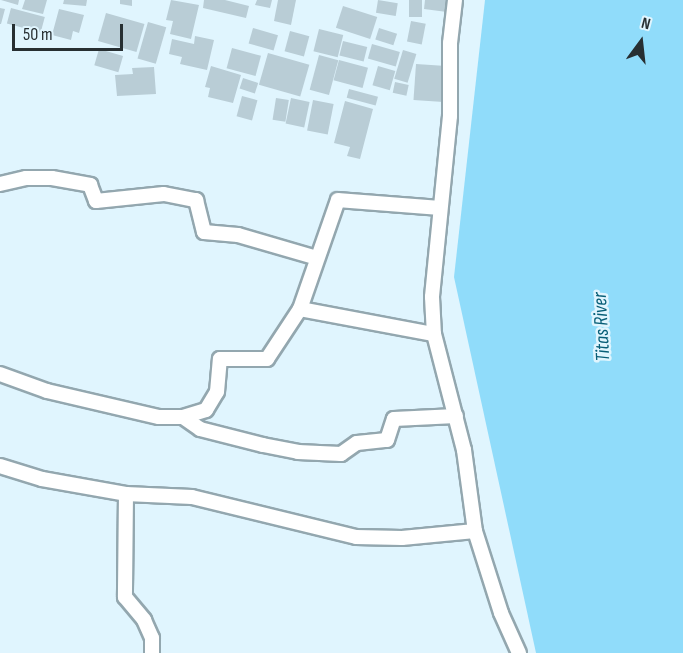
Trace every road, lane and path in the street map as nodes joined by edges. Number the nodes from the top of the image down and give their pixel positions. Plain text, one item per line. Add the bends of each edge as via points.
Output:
1 (455, 0) edge
2 (0, 184) edge
3 (440, 208) junction
4 (317, 258) junction
5 (300, 309) junction
6 (434, 334) junction
7 (0, 374) edge
8 (456, 416) junction
9 (183, 417) junction
10 (0, 466) edge
11 (126, 494) junction
12 (475, 531) junction
13 (152, 653) edge
14 (519, 653) edge

1 - 3 street via 450,43 450,116
2 - 4 street via 52,177 90,185 96,201 164,194 196,200 204,232 238,235
3 - 4 street via 338,200
3 - 6 street via 432,297
4 - 5 street
5 - 6 street
5 - 9 street via 267,359 220,359 217,392 206,410
6 - 8 street
7 - 9 street via 47,391 159,417
8 - 9 street via 394,419 387,440 357,443 341,454 263,445 200,429
8 - 12 street
10 - 11 street via 42,479
11 - 12 street via 192,497 356,537 402,538
11 - 13 street via 125,597 144,620 152,638
12 - 14 street via 501,613

